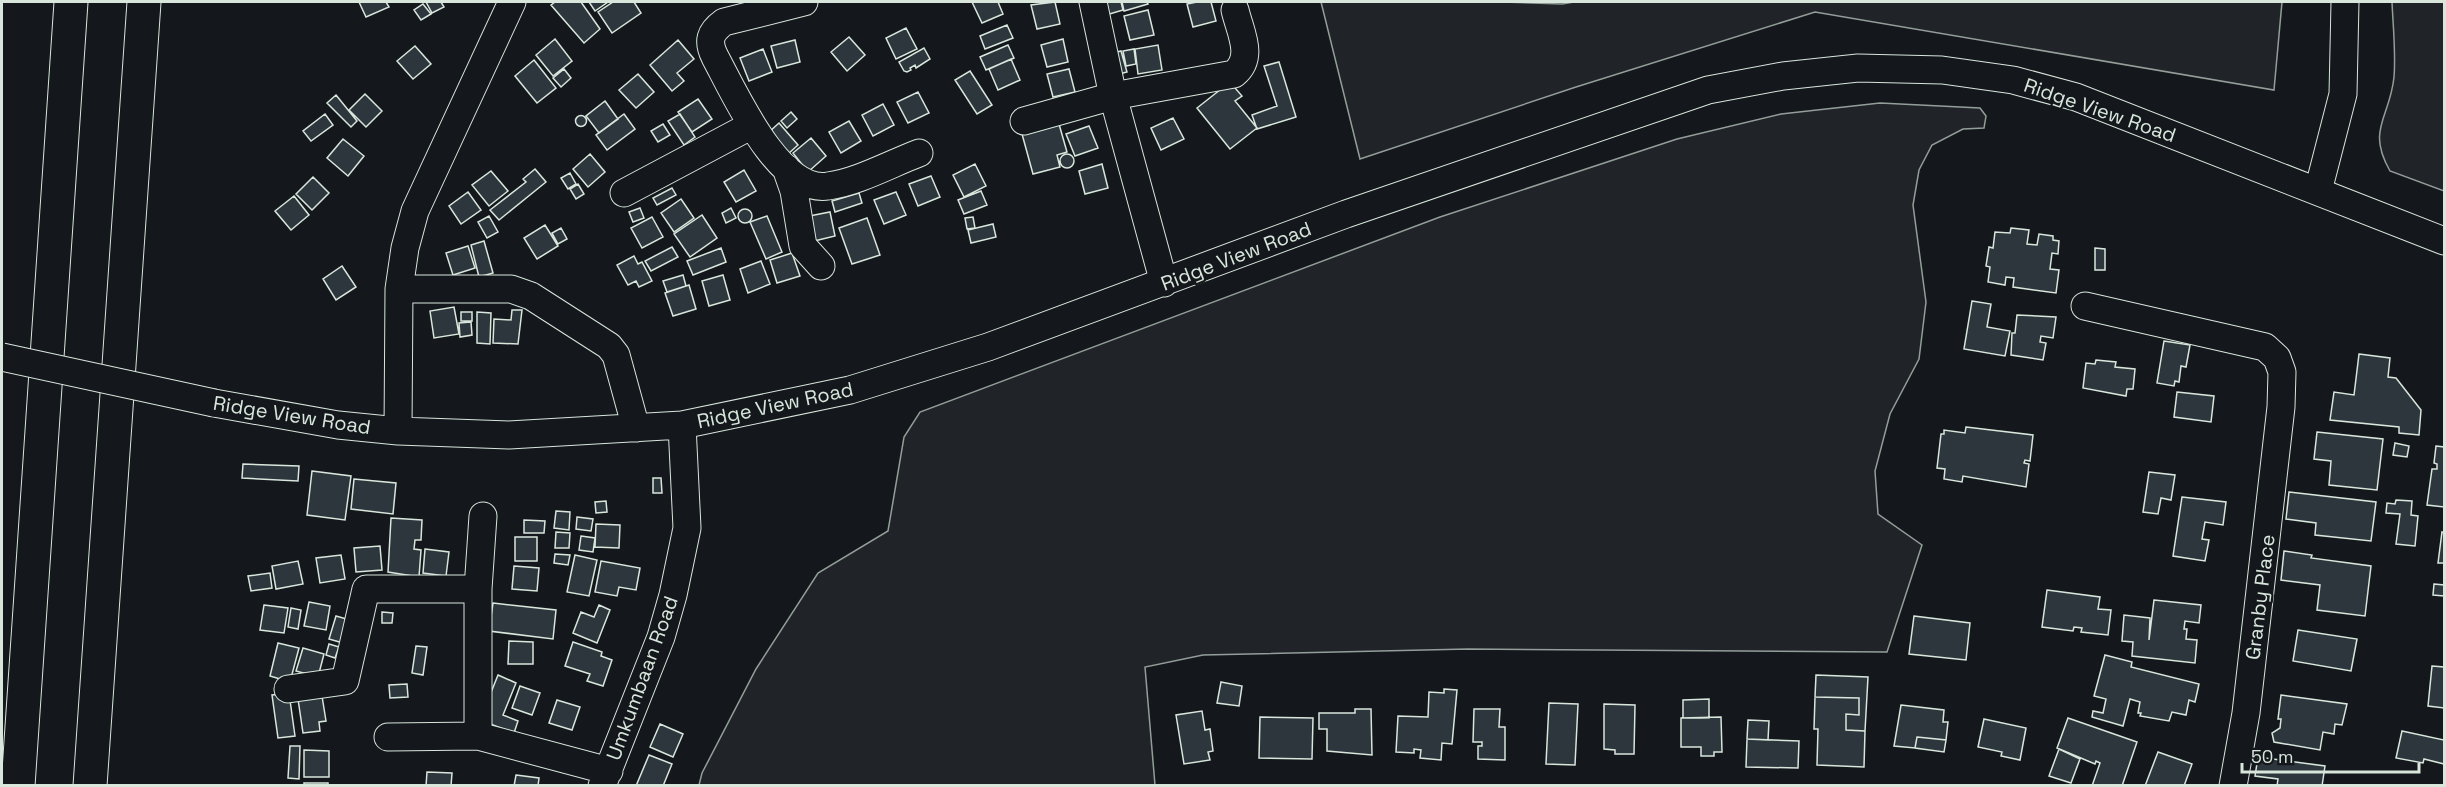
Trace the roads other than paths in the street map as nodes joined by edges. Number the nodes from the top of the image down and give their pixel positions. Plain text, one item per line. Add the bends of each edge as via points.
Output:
1 (72, 2) edge
2 (144, 2) edge
3 (512, 2) edge
4 (804, 2) edge
5 (1093, 2) edge
6 (2344, 2) edge
7 (1235, 10) dead end
8 (1113, 96) junction
9 (1024, 121) dead end
10 (752, 125) junction
11 (919, 153) dead end
12 (786, 168) junction
13 (2318, 191) junction
14 (624, 193) dead end
15 (2445, 241) edge
16 (821, 266) dead end
17 (1164, 283) junction
18 (399, 289) junction
19 (2085, 306) dead end
20 (2, 357) edge
21 (682, 425) junction
22 (636, 428) junction
23 (398, 431) junction
24 (483, 516) dead end
25 (478, 589) junction
26 (288, 689) dead end
27 (478, 736) junction
28 (388, 737) dead end
29 (605, 778) edge
30 (18, 786) edge
31 (90, 786) edge
32 (2234, 786) edge

1 - 30 highway
2 - 31 highway
3 - 18 street via 415,211
4 - 10 street via 724,22 710,37 710,46
5 - 8 street
6 - 13 street via 2343,94
7 - 8 street via 1246,57 1234,74
8 - 9 street
8 - 17 street
10 - 12 street
10 - 14 street
11 - 12 street via 827,187 805,182
12 - 16 street via 803,246
13 - 15 street, Ridge View Road
13 - 17 street, Ridge View Road via 2087,101 2034,86 1942,70 1858,68 1708,90 1346,214
17 - 21 street, Ridge View Road via 988,347 850,390
18 - 22 street via 494,287 531,296 609,346 616,355
18 - 23 street
19 - 32 street, Granby Place via 2265,346 2277,358 2282,372 2247,701
20 - 23 street, Ridge View Road, bridge via 214,403 338,425
21 - 22 street, Ridge View Road
21 - 29 street, Umkumbaan Road via 687,528 673,595 661,637
22 - 23 street, Ridge View Road via 509,435
24 - 25 street
25 - 26 street via 366,589 345,681
25 - 27 street
27 - 28 street
27 - 29 street

